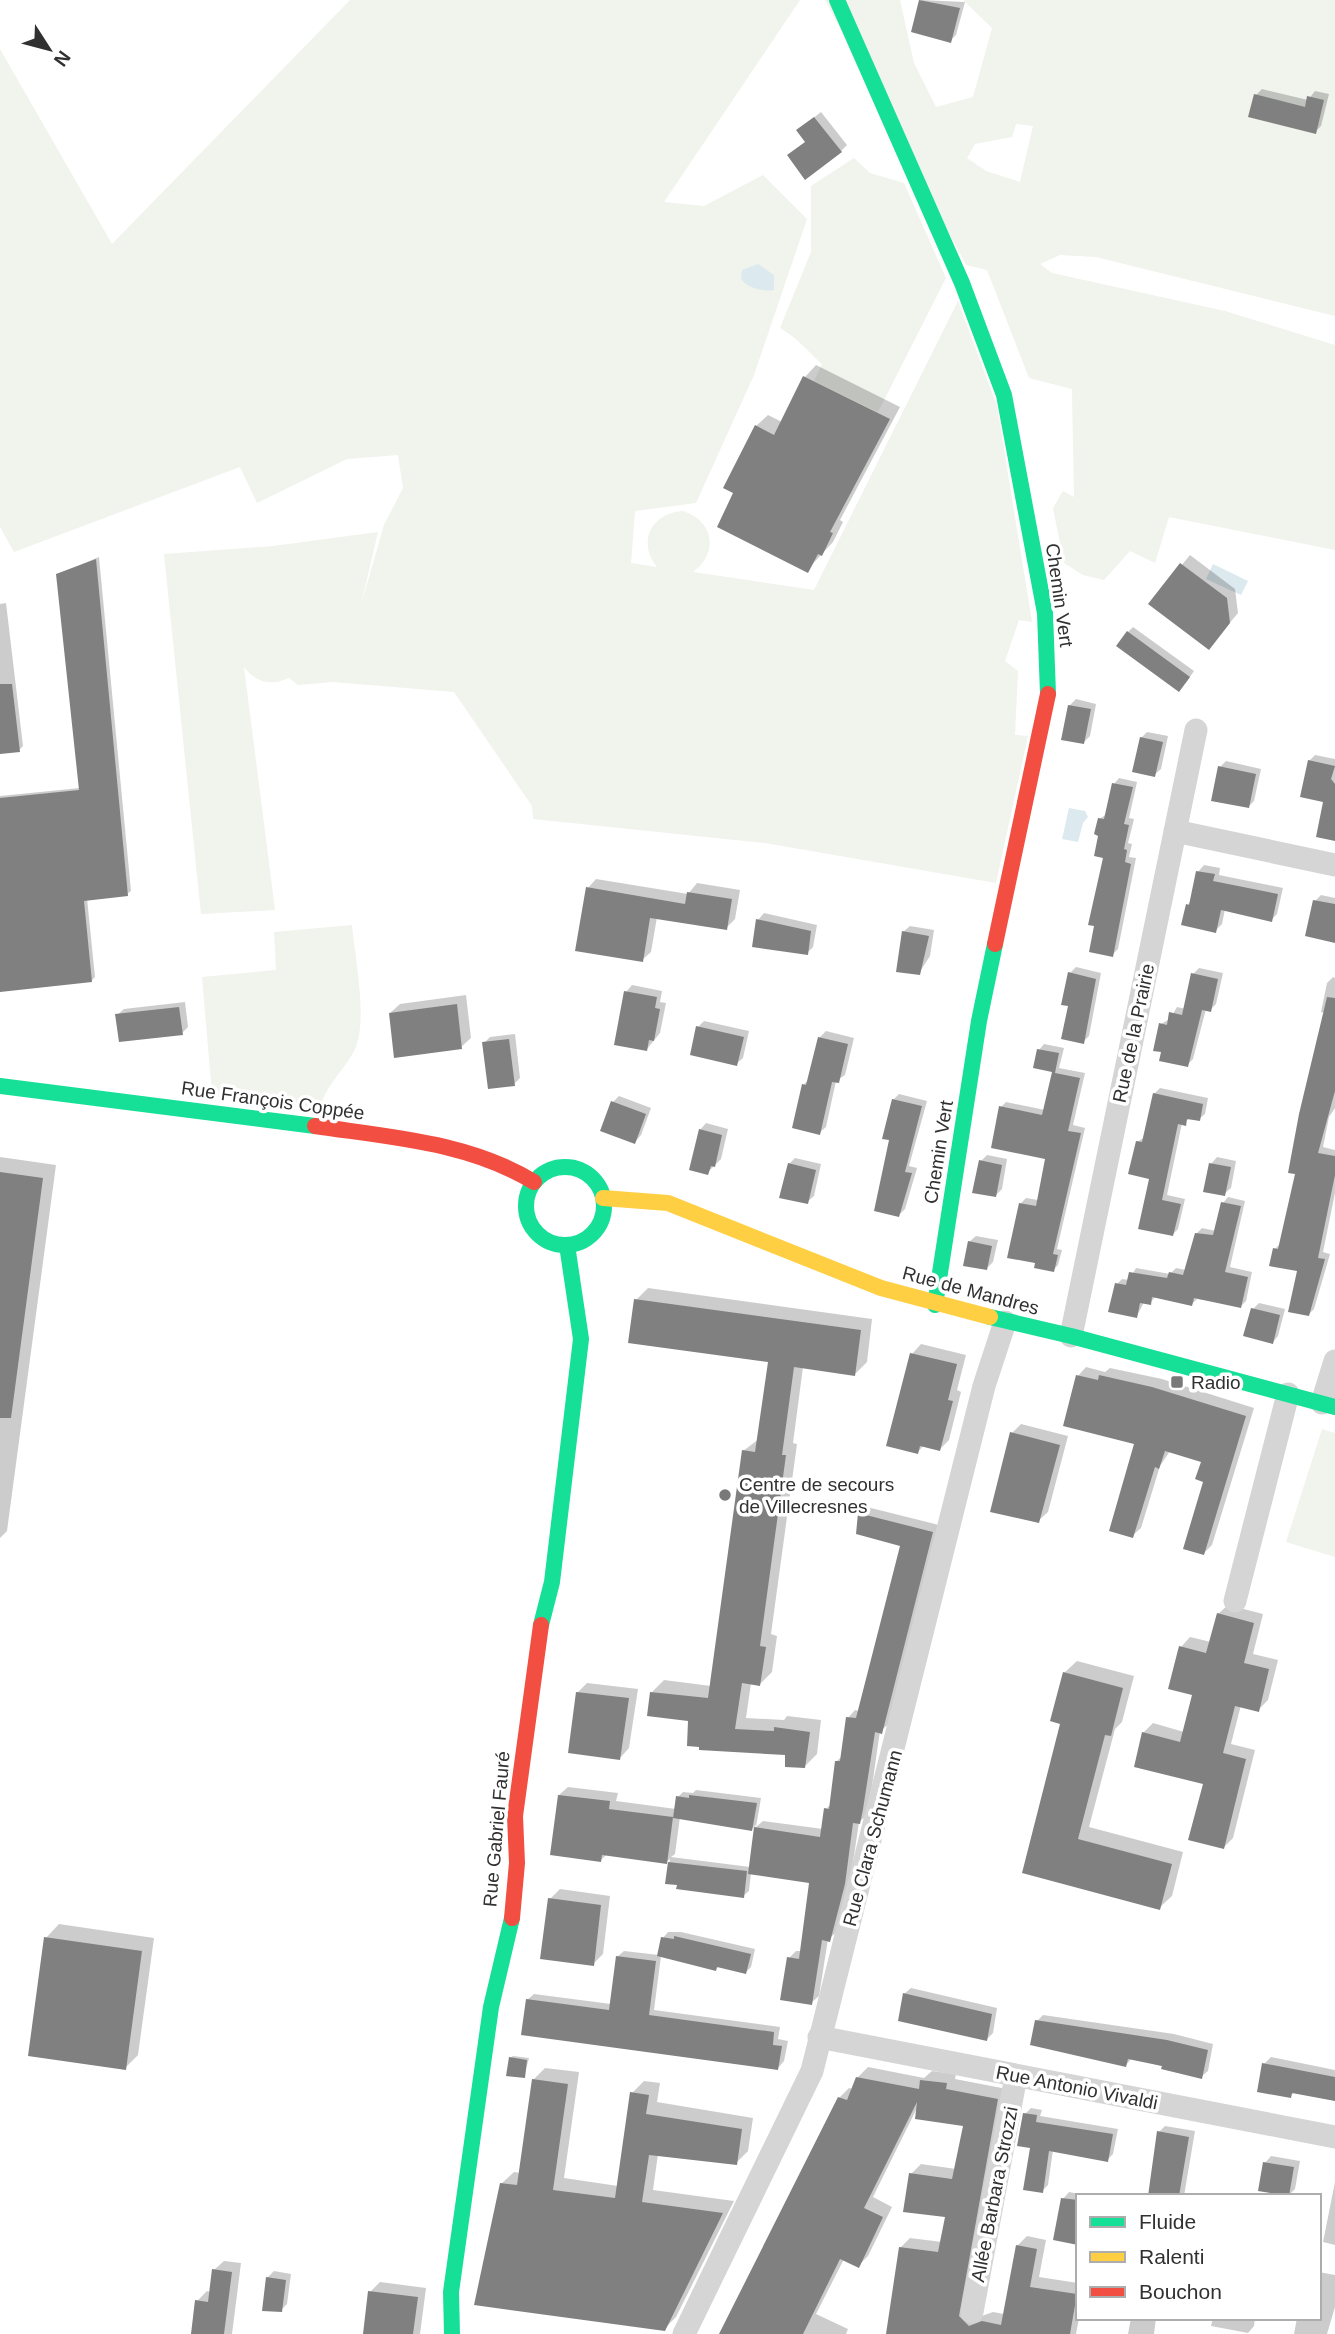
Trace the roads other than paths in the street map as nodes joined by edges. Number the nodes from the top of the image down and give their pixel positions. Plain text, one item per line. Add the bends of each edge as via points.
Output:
1 (837, 0) edge
2 (1196, 730) dead end
3 (1175, 831) junction
4 (1335, 864) edge
5 (0, 1086) edge
6 (534, 1182) junction
7 (603, 1198) junction
8 (567, 1245) junction
9 (935, 1305) junction
10 (1005, 1322) junction
11 (1071, 1336) junction
12 (1335, 1361) edge
13 (1288, 1394) junction
14 (1328, 1405) edge
15 (1235, 1601) dead end
16 (819, 2037) junction
17 (1016, 2076) junction
18 (1335, 2137) edge
19 (972, 2312) dead end
20 (452, 2334) edge
21 (684, 2334) edge

1 - 9 street, Chemin Vert via 962,283 1004,395 1045,613 1049,689 979,1021
2 - 3 street, Rue de la Prairie
3 - 4 street
3 - 11 street, Rue de la Prairie
5 - 6 street, Rue François Coppée via 281,1119 478,1153
6 - 7 street via 551,1169 574,1167 593,1178
6 - 8 street via 526,1202 530,1224 546,1240
7 - 8 street via 602,1220 596,1230
7 - 9 street, Rue de Mandres via 668,1203
8 - 20 street, Rue Gabriel Fauré via 581,1339 573,1419 515,1816 519,1849 502,1970 491,2007 451,2292
9 - 10 street, Rue de Mandres
10 - 11 street, Rue de Mandres
10 - 16 street, Rue Clara Schumann via 984,1386
11 - 13 street, Rue de Mandres
12 - 14 street
13 - 14 street, Rue de Mandres
13 - 15 street
16 - 17 street, Rue Antonio Vivaldi
16 - 21 street, Rue Clara Schumann via 812,2071
17 - 18 street, Rue Antonio Vivaldi
17 - 19 street, Allée Barbara Strozzi

